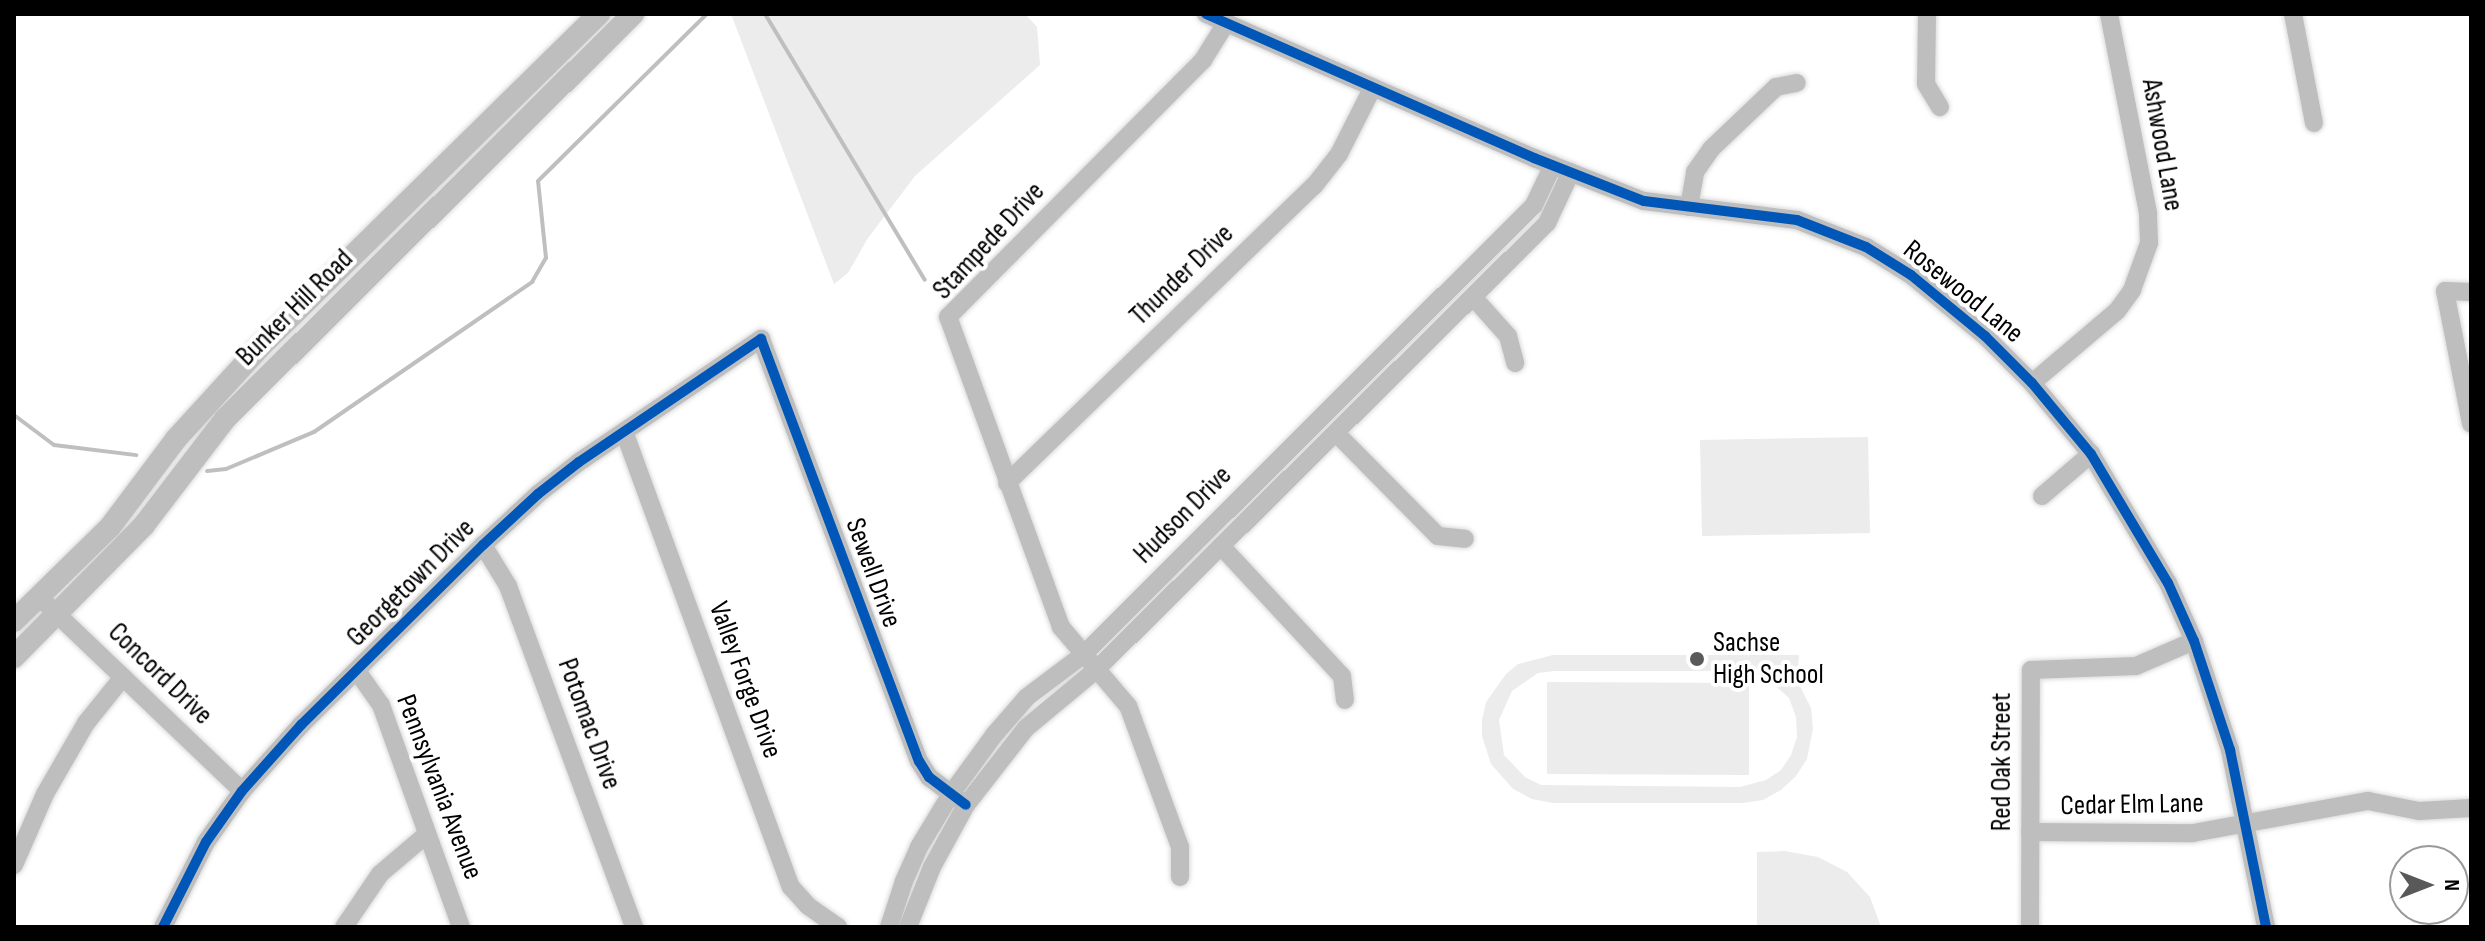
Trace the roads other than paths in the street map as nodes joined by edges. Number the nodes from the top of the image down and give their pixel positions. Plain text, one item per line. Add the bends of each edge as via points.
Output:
1 (599, 14) edge
2 (633, 14) edge
3 (1206, 14) edge
4 (1927, 14) edge
5 (2109, 14) edge
6 (2293, 14) edge
7 (1226, 23) junction
8 (1797, 83) dead end
9 (1372, 89) junction
10 (1940, 107) dead end
11 (2314, 123) dead end
12 (1562, 169) junction
13 (1689, 207) junction
14 (2471, 292) edge
15 (1473, 297) junction
16 (761, 339) joint
17 (1515, 363) dead end
18 (2032, 383) junction
19 (2471, 423) edge
20 (1336, 433) junction
21 (625, 434) junction
22 (2091, 454) junction
23 (1007, 483) junction
24 (2042, 496) dead end
25 (1465, 539) dead end
26 (483, 545) junction
27 (1221, 546) junction
28 (39, 597) junction
29 (56, 615) junction
30 (14, 621) edge
31 (2194, 641) junction
32 (1083, 655) junction
33 (14, 657) edge
34 (1097, 669) junction
35 (357, 671) junction
36 (123, 677) junction
37 (1345, 700) dead end
38 (242, 791) junction
39 (959, 799) junction
40 (2471, 808) edge
41 (2246, 823) junction
42 (2030, 832) junction
43 (427, 834) junction
44 (14, 865) edge
45 (1180, 877) dead end
46 (163, 927) edge
47 (344, 927) edge
48 (461, 927) edge
49 (634, 927) edge
50 (838, 927) edge
51 (889, 927) edge
52 (908, 927) edge
53 (2030, 927) edge
54 (2266, 927) edge

1 - 28 main road, Bunker Hill Road via 211,398 110,527
2 - 29 main road, Bunker Hill Road via 225,419 144,525
3 - 7 street, Rosewood Lane
4 - 10 street via 1926,84
5 - 18 street, Ashwood Lane via 2148,213 2149,243 2132,290 2117,311
6 - 11 street
7 - 9 street, Rosewood Lane
7 - 23 street, Stampede Drive via 1203,60 948,317
8 - 13 street via 1776,87 1711,149 1695,172
9 - 12 street, Rosewood Lane
9 - 23 street, Thunder Drive via 1339,154 1314,186
12 - 13 street, Rosewood Lane via 1644,201
12 - 15 street, Hudson Drive via 1547,223
12 - 32 street, Hudson Drive via 1534,205
13 - 18 street, Rosewood Lane via 1797,220 1866,247 1973,325
14 - 19 street via 2445,291
15 - 17 street via 1508,336
15 - 20 street, Hudson Drive
16 - 21 street, Georgetown Drive
16 - 39 street, Sewell Drive via 903,722 929,777
18 - 22 street, Rosewood Lane
20 - 25 street via 1438,536
20 - 27 street, Hudson Drive
21 - 26 street, Georgetown Drive via 538,494
21 - 50 street, Valley Forge Drive via 791,887
22 - 24 street
22 - 31 street, Rosewood Lane via 2155,558
23 - 32 street, Stampede Drive via 1061,627
26 - 35 street, Georgetown Drive
26 - 49 street, Potomac Drive via 508,586
27 - 34 street, Hudson Drive
27 - 37 street via 1342,676
28 - 29 street, Concord Drive
28 - 30 main road, Bunker Hill Road
29 - 33 main road, Bunker Hill Road
29 - 36 street, Concord Drive
31 - 41 street, Rosewood Lane via 2230,750
31 - 42 street, Red Oak Street via 2136,666 2031,670
32 - 34 street, Stampede Drive
32 - 39 street, Hudson Drive via 1027,697 994,735
34 - 39 street, Hudson Drive via 1026,728
34 - 45 street, Stampede Drive via 1128,706 1180,847
35 - 38 street, Georgetown Drive
35 - 43 street, Pennsylvania Avenue via 381,705
36 - 38 street, Concord Drive
36 - 44 street via 86,723
38 - 46 street, Georgetown Drive via 206,842
39 - 51 street, Hudson Drive via 904,881
39 - 52 street, Hudson Drive
40 - 41 street, Cedar Elm Lane via 2419,811 2368,801
41 - 42 street, Cedar Elm Lane via 2193,833
41 - 54 street, Rosewood Lane
42 - 53 street, Red Oak Street
43 - 47 street via 380,874
43 - 48 street, Pennsylvania Avenue

